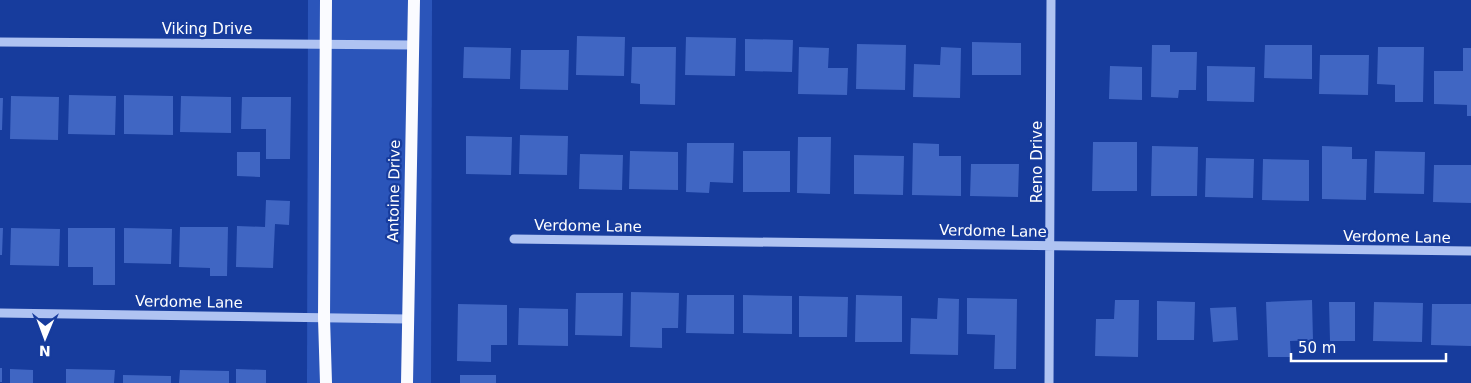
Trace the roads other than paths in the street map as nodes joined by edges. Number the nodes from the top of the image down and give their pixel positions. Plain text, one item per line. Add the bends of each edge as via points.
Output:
1 (326, 0) edge
2 (414, 0) edge
3 (1051, 0) edge
4 (0, 42) edge
5 (326, 43) junction
6 (413, 44) junction
7 (514, 238) dead end
8 (1051, 246) junction
9 (1471, 252) edge
10 (0, 313) edge
11 (324, 318) junction
12 (408, 319) junction
13 (326, 383) edge
14 (407, 383) edge
15 (1049, 383) edge

1 - 5 main road
2 - 6 main road, Antoine Drive
3 - 8 street, Reno Drive
4 - 5 street, Viking Drive
5 - 6 street, Viking Drive
5 - 11 main road
6 - 12 main road, Antoine Drive
7 - 8 street, Verdome Lane
8 - 9 street, Verdome Lane
8 - 15 street, Reno Drive
10 - 11 street, Verdome Lane
11 - 12 street, Verdome Lane
11 - 13 main road
12 - 14 main road, Antoine Drive

